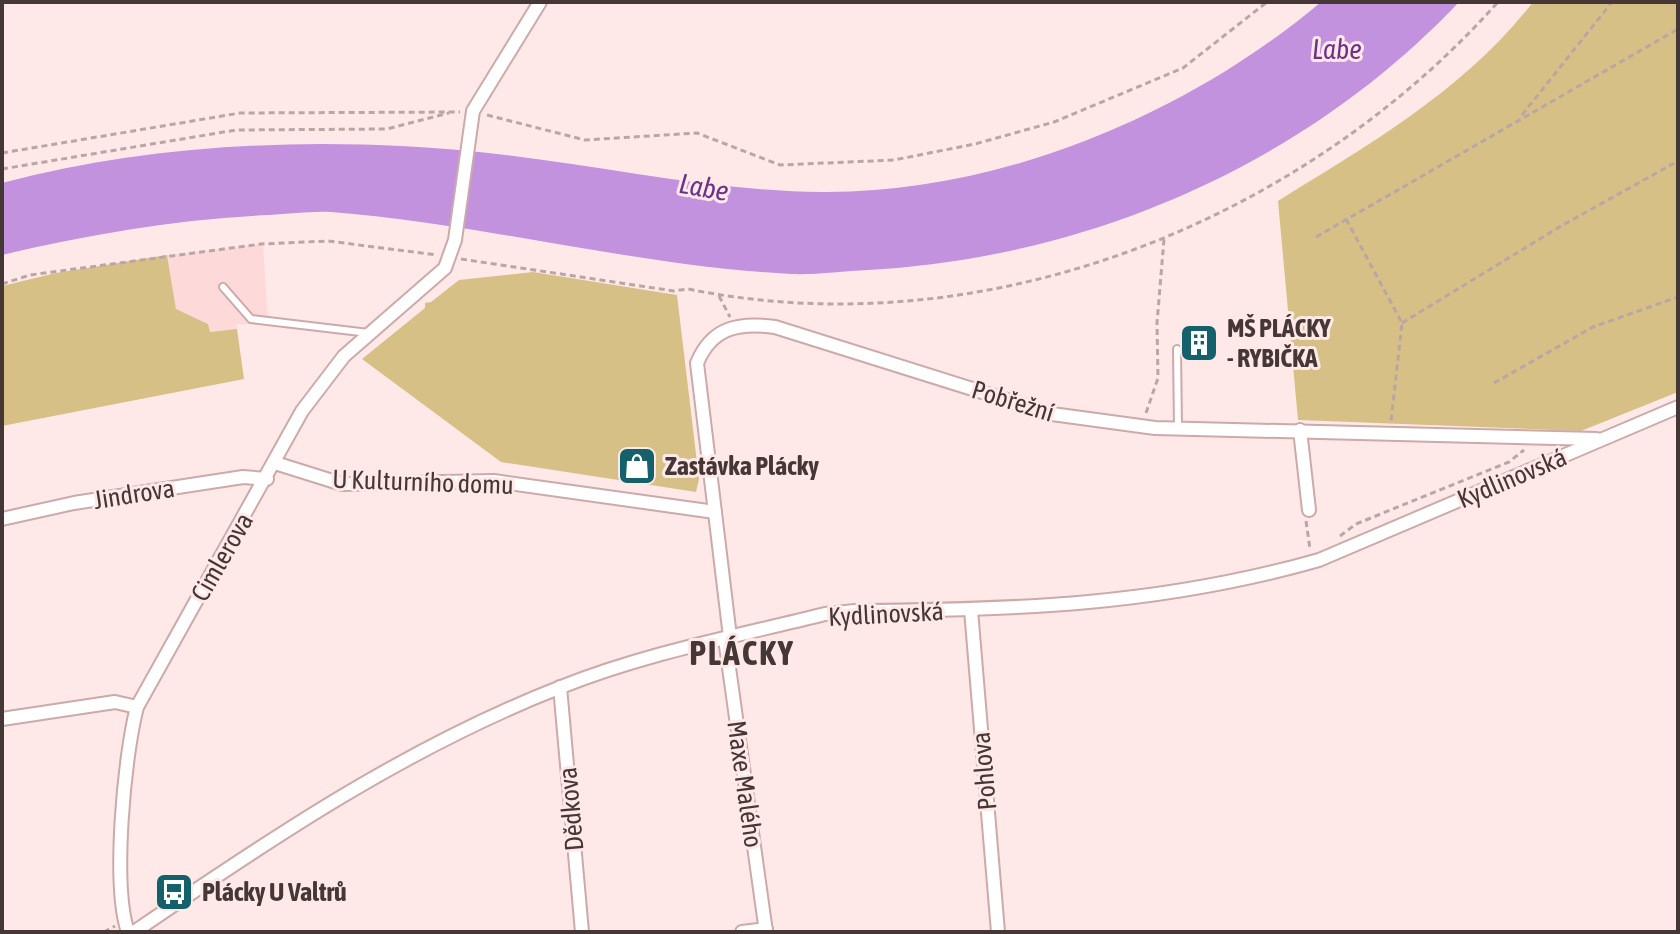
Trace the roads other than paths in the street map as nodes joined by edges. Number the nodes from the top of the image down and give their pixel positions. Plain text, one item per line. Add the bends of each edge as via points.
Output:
1 (540, 2) edge
2 (223, 287) dead end
3 (369, 333) junction
4 (1177, 349) dead end
5 (1678, 407) edge
6 (1178, 429) junction
7 (1300, 430) junction
8 (1603, 439) junction
9 (275, 463) junction
10 (267, 479) junction
11 (1309, 510) road end
12 (715, 512) junction
13 (2, 519) edge
14 (971, 610) junction
15 (728, 638) junction
16 (560, 687) junction
17 (137, 707) junction
18 (2, 719) edge
19 (143, 930) edge
20 (766, 930) edge
21 (128, 932) edge
22 (582, 932) edge
23 (742, 932) edge
24 (998, 932) edge

1 - 3 street, Cimlerova via 473,111 450,257 440,276
2 - 3 lane via 251,319
3 - 9 street, Cimlerova via 323,381
4 - 6 lane
5 - 8 street, Kydlinovská
6 - 7 street, Pobřežní
6 - 12 street, Pobřežní via 1052,414 775,327 735,326 711,339 697,363
7 - 8 street, Pobřežní
7 - 11 street
8 - 14 street, Kydlinovská via 1319,560 1276,573 1067,607
9 - 10 street, Cimlerova
9 - 12 street, U Kulturního domu via 342,484 494,481
10 - 13 street, Jindrova via 243,477
10 - 17 street, Cimlerova
12 - 15 street
14 - 15 street, Kydlinovská via 855,611
14 - 24 street, Pohlova
15 - 16 street, Kydlinovská
15 - 20 street, Maxe Malého
16 - 19 street, Kydlinovská via 382,771
16 - 22 street, Dědkova
17 - 18 street via 115,702
17 - 21 street, Cimlerova via 119,897
20 - 23 street, Maxe Malého

